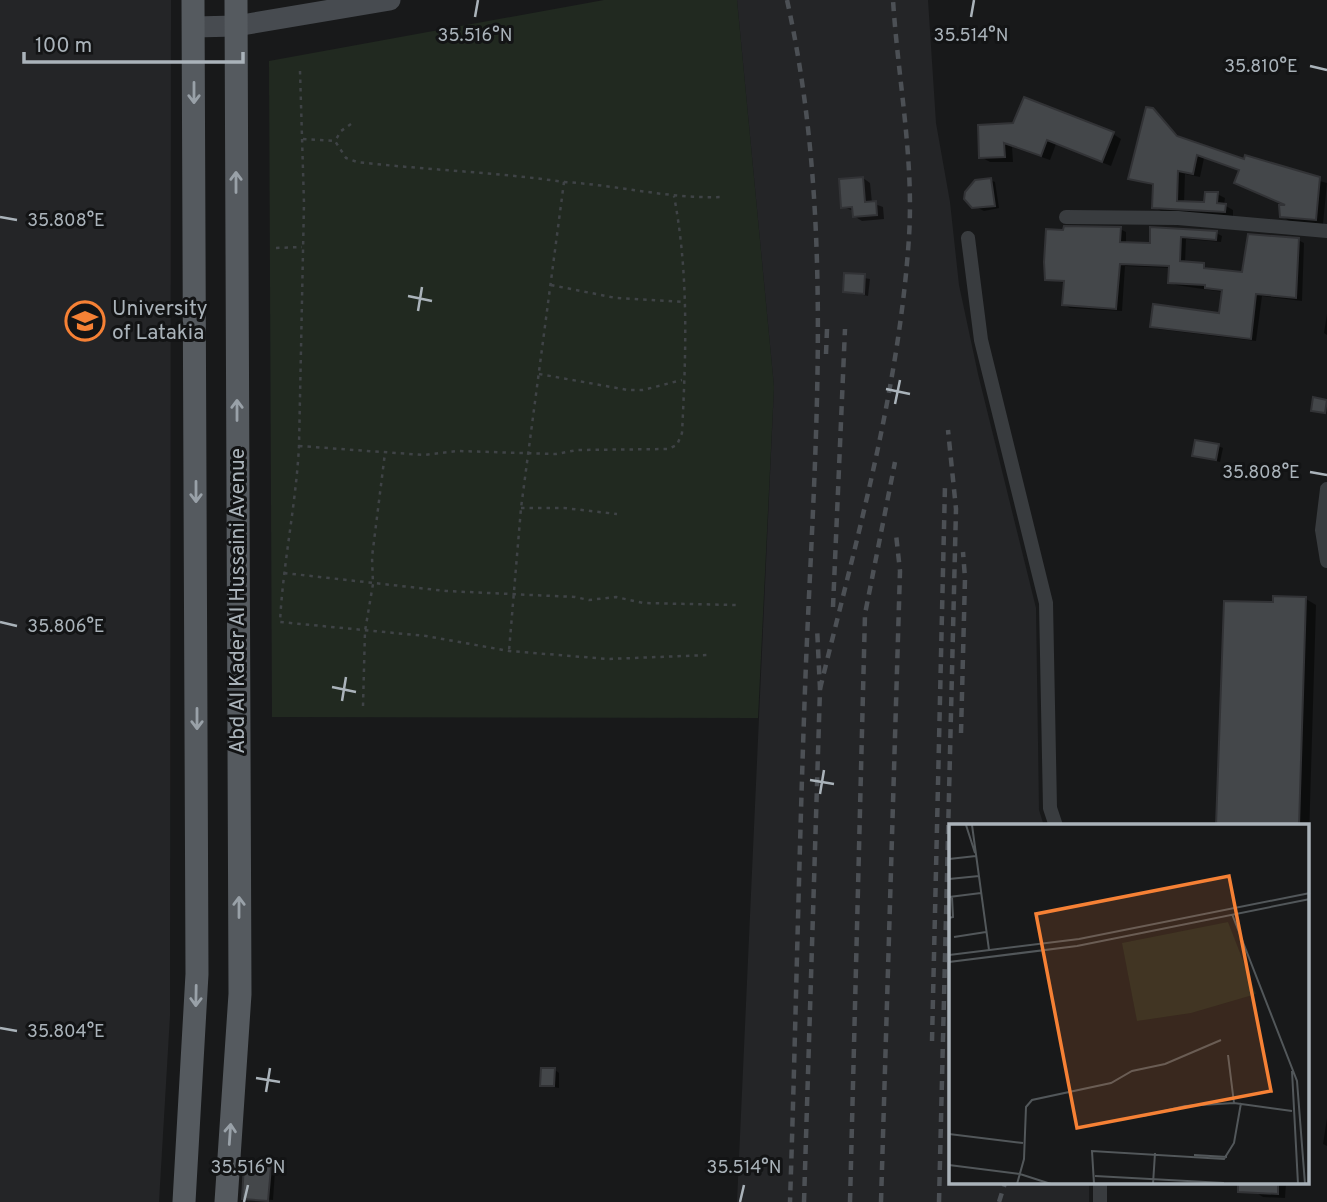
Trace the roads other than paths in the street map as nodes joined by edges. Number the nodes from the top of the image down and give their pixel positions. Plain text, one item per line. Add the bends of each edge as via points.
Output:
1 (193, 0) edge
2 (236, 0) edge
3 (390, 0) edge
4 (236, 26) junction
5 (194, 27) junction
6 (1066, 216) dead end
7 (1327, 231) edge
8 (968, 238) dead end
9 (1327, 489) edge
10 (1327, 561) edge
11 (1055, 824) edge
12 (1100, 1184) edge
13 (184, 1202) edge
14 (226, 1202) edge
15 (1100, 1202) edge

1 - 5 main road, Abd Al Kader Al Hussaini Avenue
2 - 4 main road, Abd Al Kader Al Hussaini Avenue
3 - 4 street
4 - 5 street
14 -> 4 main road, Abd Al Kader Al Hussaini Avenue via 240,994
5 -> 13 main road, Abd Al Kader Al Hussaini Avenue via 197,974
6 - 7 street via 1178,218
8 - 11 street via 981,340 1046,603 1050,808
9 - 10 street via 1322,530
12 - 15 street

